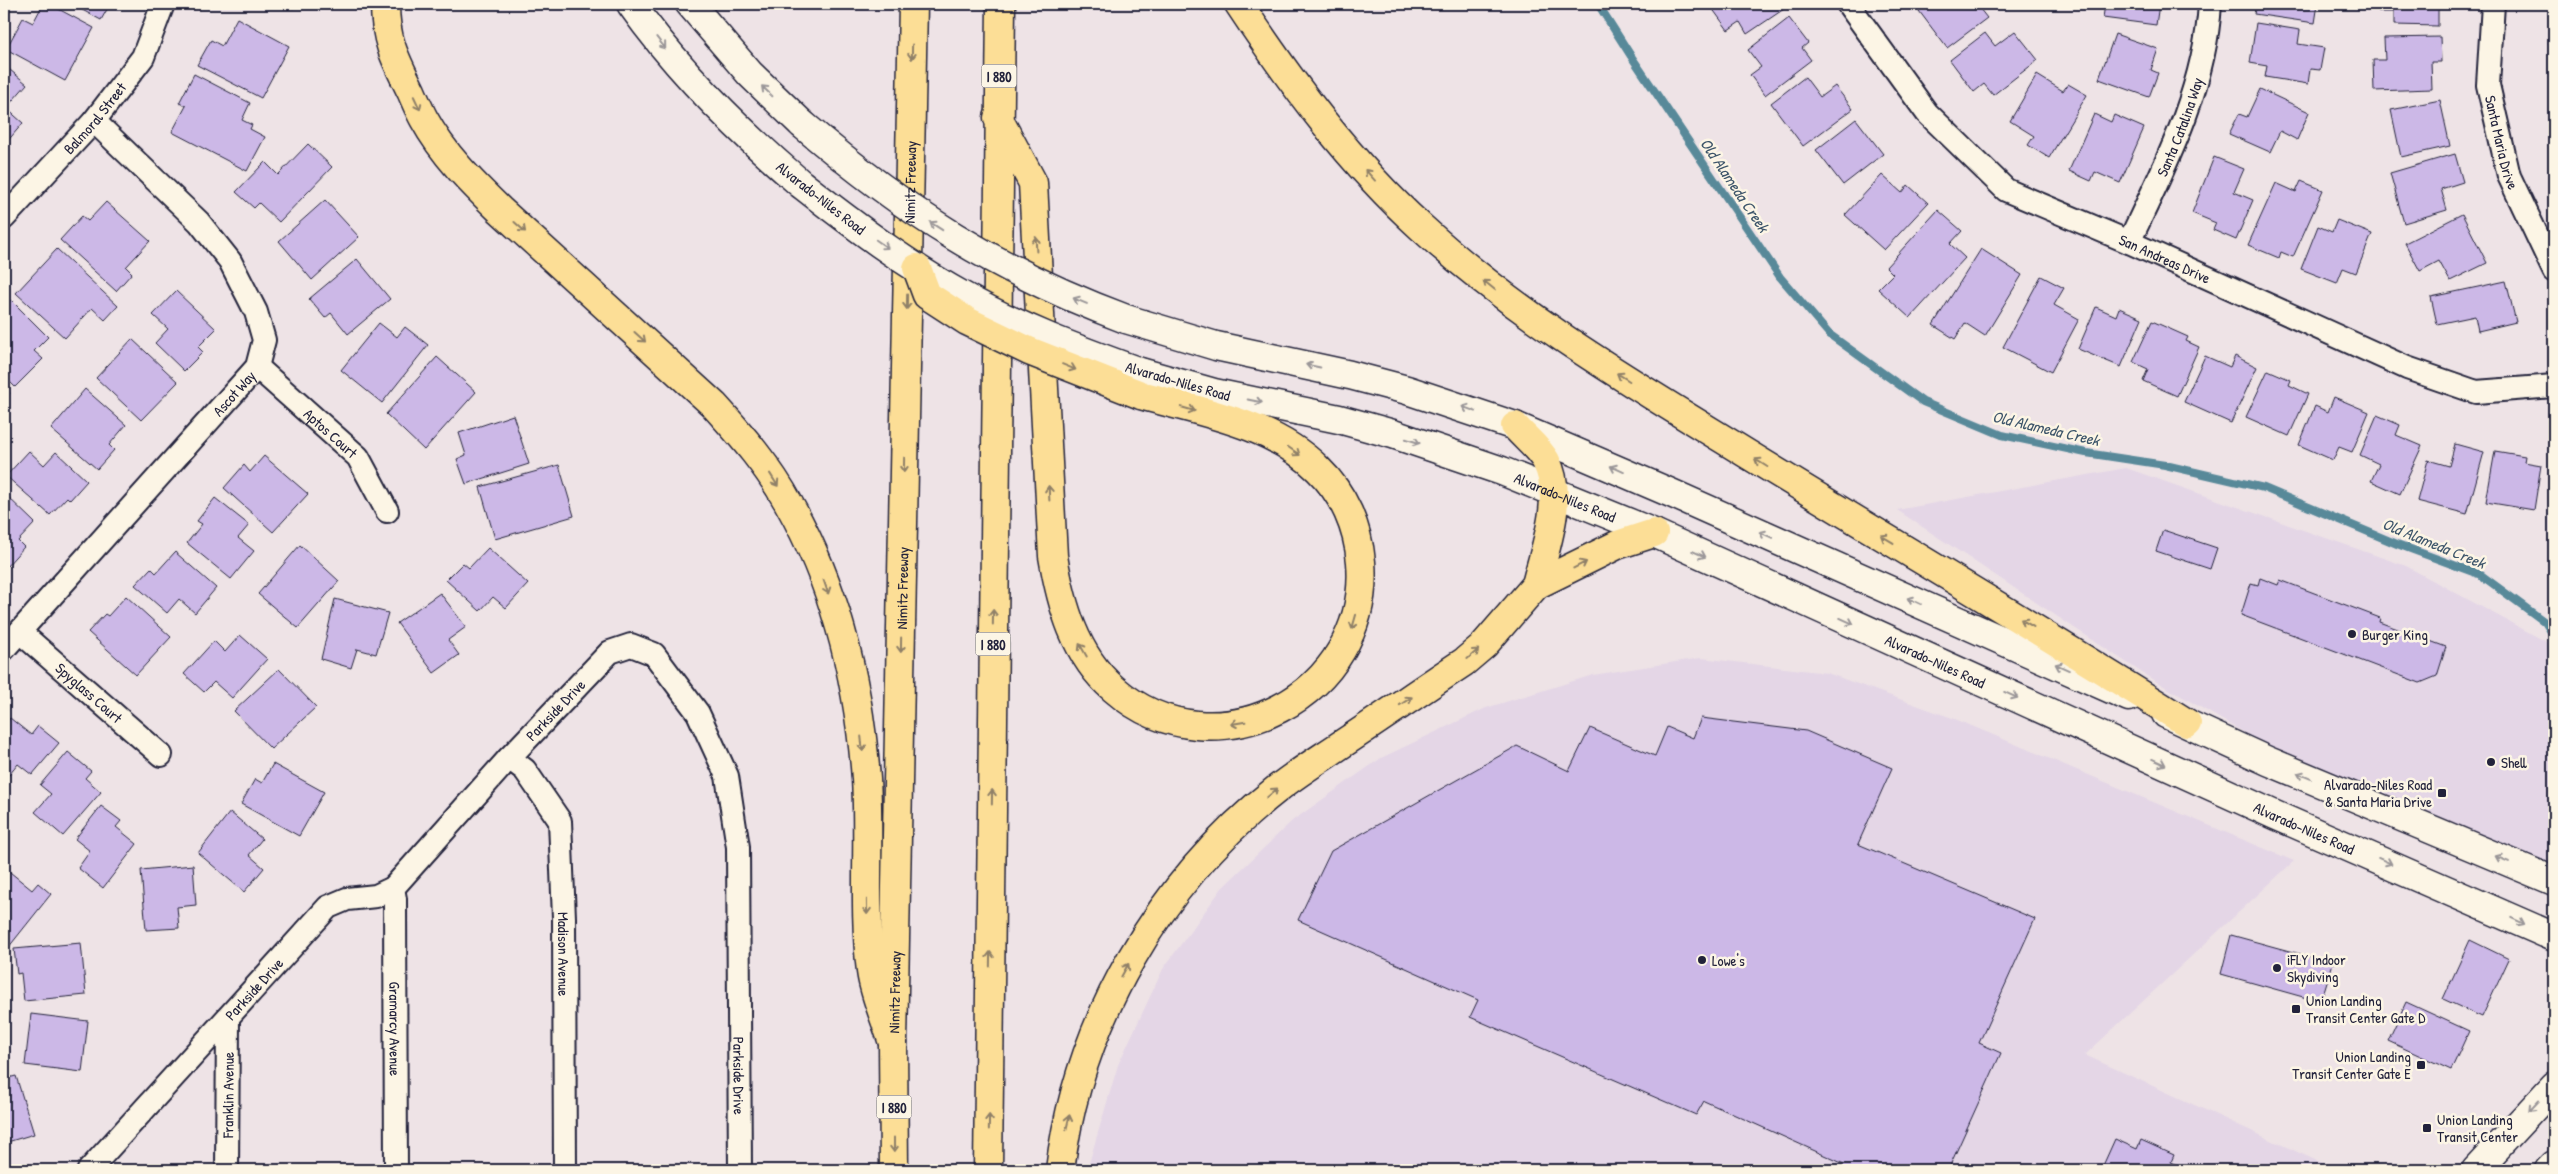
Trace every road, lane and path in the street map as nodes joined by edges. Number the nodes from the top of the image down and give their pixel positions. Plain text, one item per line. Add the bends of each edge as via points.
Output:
1 (163, 4) edge
2 (385, 4) edge
3 (399, 4) edge
4 (631, 4) edge
5 (690, 4) edge
6 (913, 4) edge
7 (984, 4) edge
8 (1001, 4) edge
9 (1239, 4) edge
10 (1849, 4) edge
11 (2210, 4) edge
12 (2493, 4) edge
13 (999, 34) junction
14 (394, 60) junction
15 (998, 118) junction
16 (94, 121) junction
17 (4, 218) edge
18 (2129, 242) junction
19 (917, 268) joint
20 (2554, 269) edge
21 (257, 367) junction
22 (1140, 384) junction
23 (2554, 386) edge
24 (1515, 426) junction
25 (1555, 492) junction
26 (387, 511) dead end
27 (1654, 533) junction
28 (1536, 585) junction
29 (20, 632) junction
30 (4, 649) edge
31 (2187, 723) junction
32 (161, 754) dead end
33 (509, 758) junction
34 (2552, 879) edge
35 (393, 888) junction
36 (2554, 937) edge
37 (228, 1020) junction
38 (893, 1043) junction
39 (2554, 1086) edge
40 (2554, 1165) edge
41 (89, 1170) edge
42 (226, 1170) edge
43 (396, 1170) edge
44 (565, 1170) edge
45 (740, 1170) edge
46 (894, 1170) edge
47 (988, 1170) edge
48 (1060, 1170) edge
49 (2476, 1170) edge
50 (2549, 1170) edge

1 - 16 street, Balmoral Street via 143,57
2 - 14 highway via 385,24
3 - 14 highway via 393,32
4 -> 19 main road, Alvarado-Niles Road, bridge via 670,55 715,105 801,184
24 -> 5 main road, bridge via 1388,385 1216,346 1140,324 1023,276 965,245 855,169 750,74
6 -> 38 highway, Nimitz Freeway / I 880
7 - 13 highway, I 880
8 - 13 highway, I 880
31 -> 9 highway via 1601,364 1505,298 1420,226 1380,186 1304,96
10 - 18 street, San Andreas Drive via 1927,113 2006,190
11 - 18 street, Santa Catalina Way via 2202,64 2182,126
12 - 20 street, Santa Maria Drive via 2488,85 2508,176
13 - 15 highway, I 880
14 -> 38 highway via 424,120 470,181 714,405 746,440 790,504 823,578 848,658 856,697 866,780 871,973
22 -> 15 highway via 1252,427 1285,445 1318,468 1337,491 1351,518 1362,574 1360,604 1352,631 1323,677 1301,697 1276,712 1220,726 1191,725 1162,718 1136,706 1113,689 1092,666 1078,641 1066,614 1053,556 1033,183
47 -> 15 highway, I 880
16 - 17 street, Balmoral Street
16 - 21 street, Ascot Way via 200,222 230,261 256,312 264,340
18 - 23 street, San Andreas Drive via 2407,368 2476,392
19 -> 22 highway, bridge via 927,295 967,321 1029,350
21 - 26 street, Aptos Court via 358,457
21 - 29 street, Ascot Way
22 -> 25 main road, Alvarado-Niles Road via 1214,393 1339,419 1393,434
24 - 25 highway via 1546,460
31 -> 24 main road
25 - 27 main road, Alvarado-Niles Road
25 - 28 highway
28 -> 27 highway via 1617,545
27 -> 36 main road, Alvarado-Niles Road via 2266,811
48 -> 28 highway via 1076,1090 1105,1012 1142,939 1189,875 1277,789 1464,662 1484,645
29 - 30 street, Ascot Way
29 - 32 street, Spyglass Court
34 -> 31 main road via 2268,761
33 - 35 street, Parkside Drive
33 - 44 street, Madison Avenue via 525,770 560,821 564,918
33 - 45 street, Parkside Drive via 610,652 632,645 654,654 698,713 727,776 738,847
35 - 37 street, Parkside Drive via 376,896 346,898 328,907
35 - 43 street, Gramarcy Avenue
37 - 41 street, Parkside Drive
37 - 42 street, Franklin Avenue
38 -> 46 highway, Nimitz Freeway / I 880
39 -> 49 main road
40 - 50 main road

